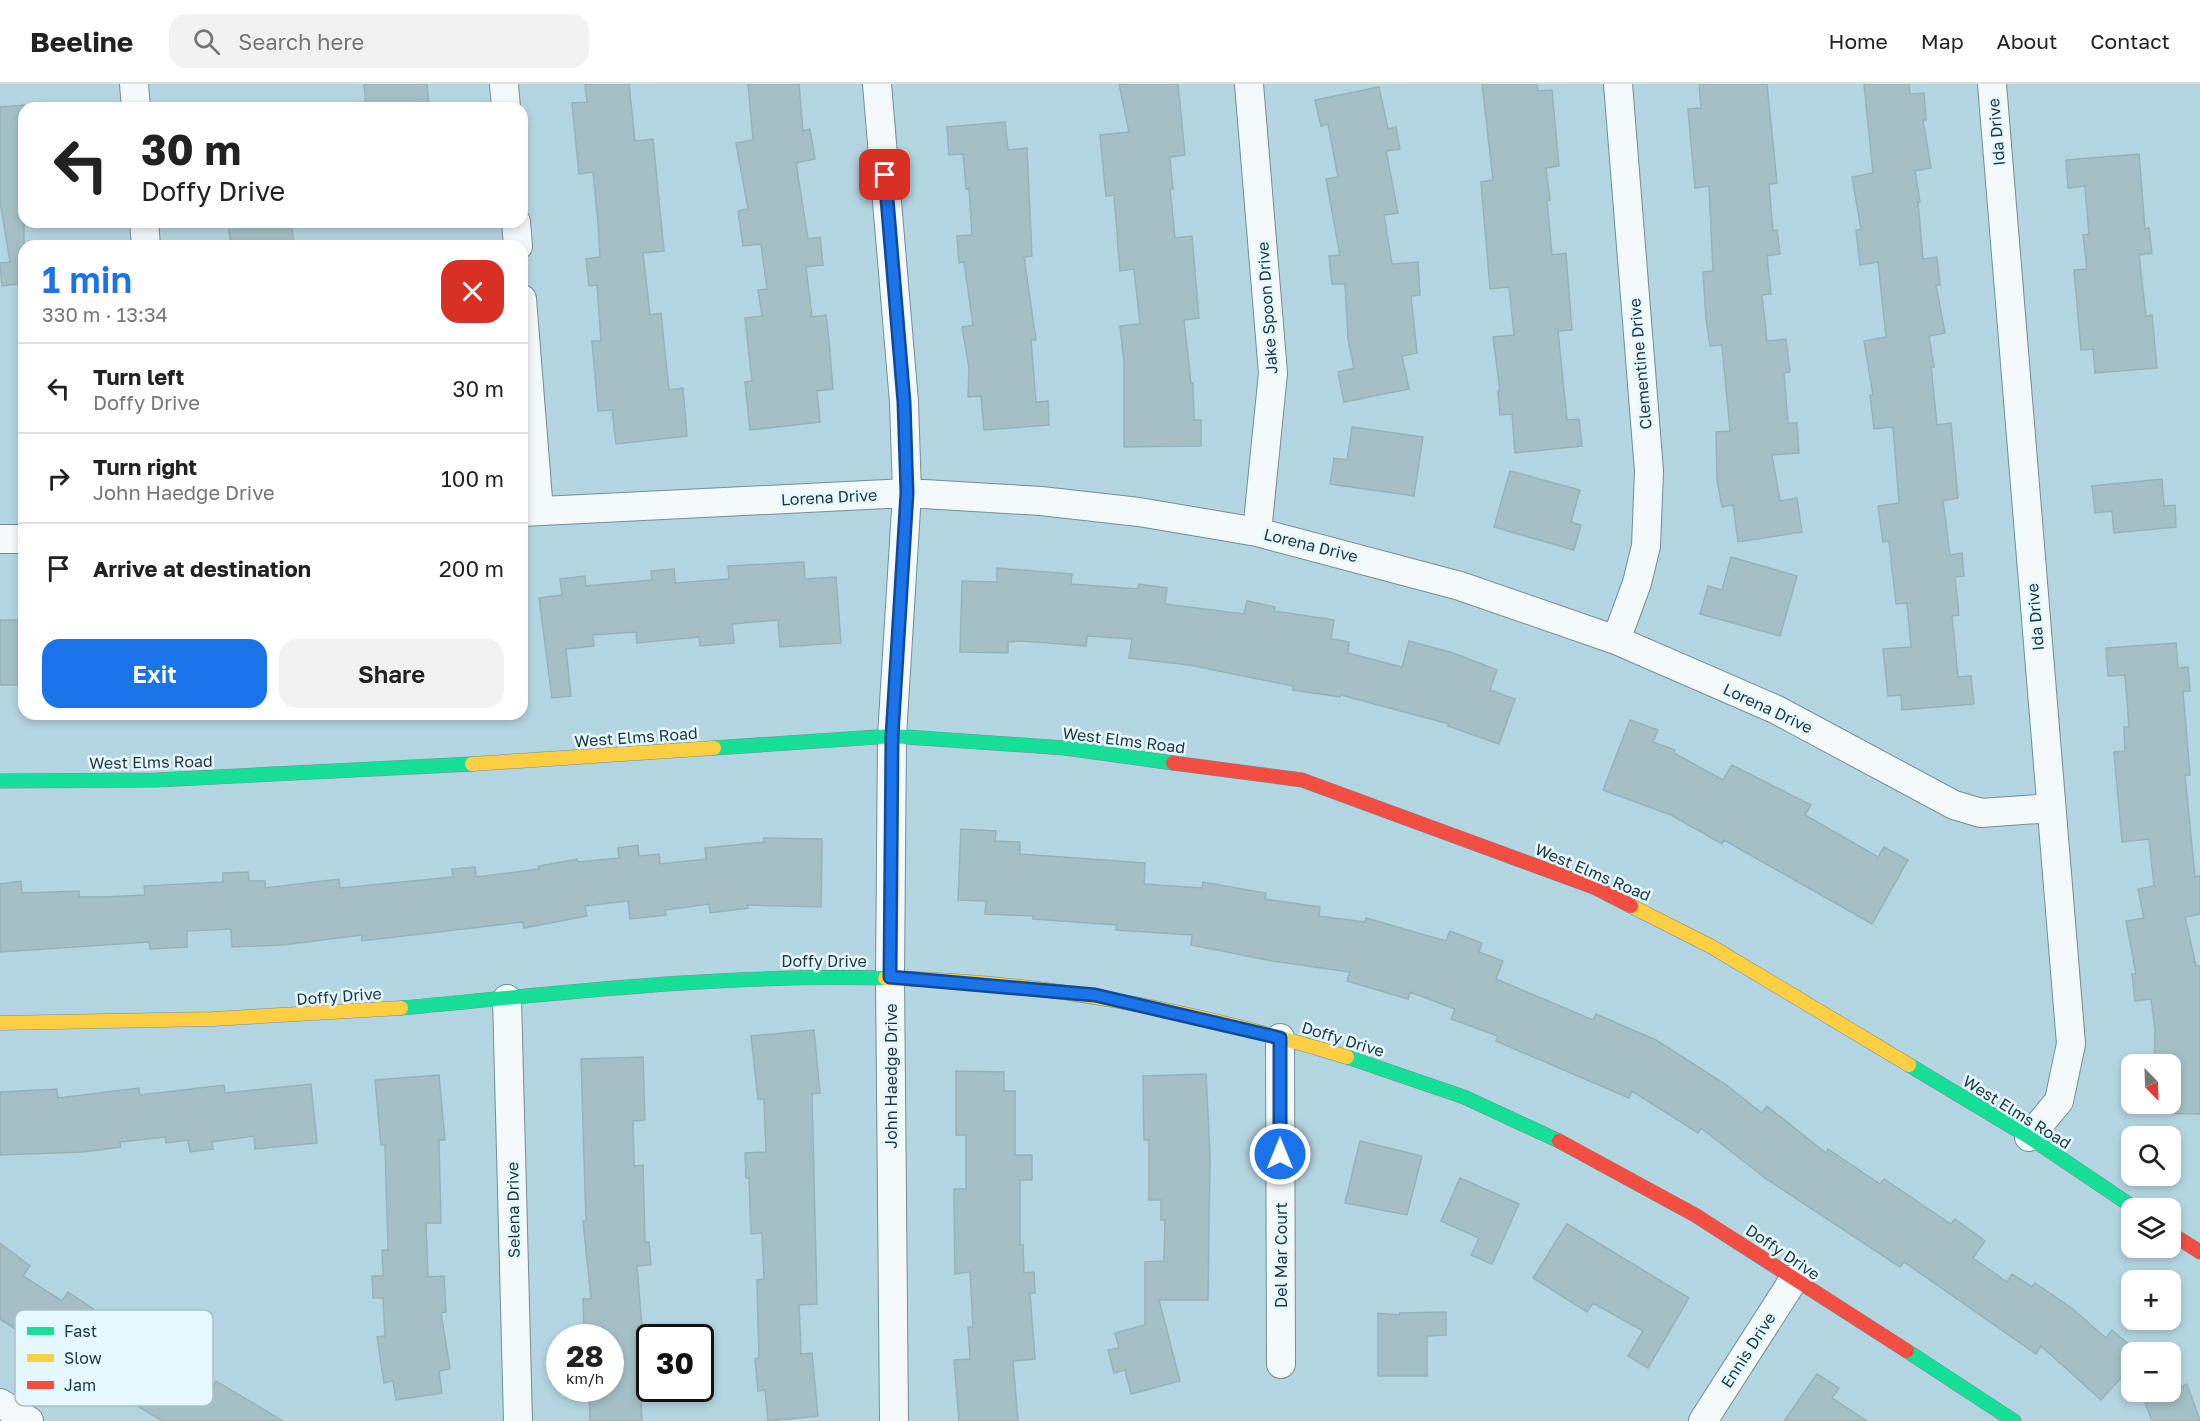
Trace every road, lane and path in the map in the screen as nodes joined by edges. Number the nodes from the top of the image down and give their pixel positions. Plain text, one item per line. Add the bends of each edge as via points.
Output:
1 (134, 84) edge
2 (504, 84) edge
3 (877, 84) edge
4 (1249, 84) edge
5 (1618, 84) edge
6 (1992, 84) edge
7 (136, 102) edge
8 (506, 102) edge
9 (528, 441) edge
10 (907, 493) junction
11 (531, 512) edge
12 (1257, 532) junction
13 (0, 539) edge
14 (18, 539) edge
15 (1616, 640) junction
16 (892, 736) junction
17 (0, 781) edge
18 (2050, 807) junction
19 (890, 977) junction
20 (507, 999) junction
21 (0, 1023) edge
22 (1280, 1038) junction
23 (2029, 1137) junction
24 (2121, 1199) edge
25 (2181, 1240) edge
26 (2200, 1252) edge
27 (1794, 1279) junction
28 (1281, 1364) dead end
29 (0, 1403) edge
30 (30, 1421) edge
31 (518, 1421) edge
32 (894, 1421) edge
33 (1703, 1421) edge
34 (2014, 1421) edge

1 - 7 street
2 - 8 street
3 - 10 street, John Haedge Drive via 904,402
4 - 12 street, Jake Spoon Drive via 1274,373
5 - 15 street, Clementine Drive via 1649,471 1646,546
6 - 18 street, Ida Drive
9 - 11 street
10 - 11 street, Lorena Drive
10 - 12 street, Lorena Drive via 1084,506
10 - 16 street, John Haedge Drive
12 - 15 street, Lorena Drive via 1460,586
13 - 14 street
15 - 18 street, Lorena Drive via 1777,710 1954,805 1981,813
16 - 17 main road, West Elms Road via 391,770 157,780
16 - 19 street, John Haedge Drive
16 - 23 main road, West Elms Road via 1065,748 1302,780 1596,888 1713,947
18 - 23 street, Ida Drive via 2072,1044 2059,1101
19 - 20 main road, Doffy Drive via 781,977 676,983
19 - 22 main road, Doffy Drive via 1095,995
19 - 32 street, John Haedge Drive
20 - 21 main road, Doffy Drive via 222,1019
20 - 31 street, Selena Drive
22 - 27 main road, Doffy Drive via 1371,1063 1491,1108 1618,1170 1740,1242
22 - 28 street, Del Mar Court
23 - 24 main road, West Elms Road
25 - 26 main road
27 - 33 street, Ennis Drive
27 - 34 main road, Doffy Drive
29 - 30 street

